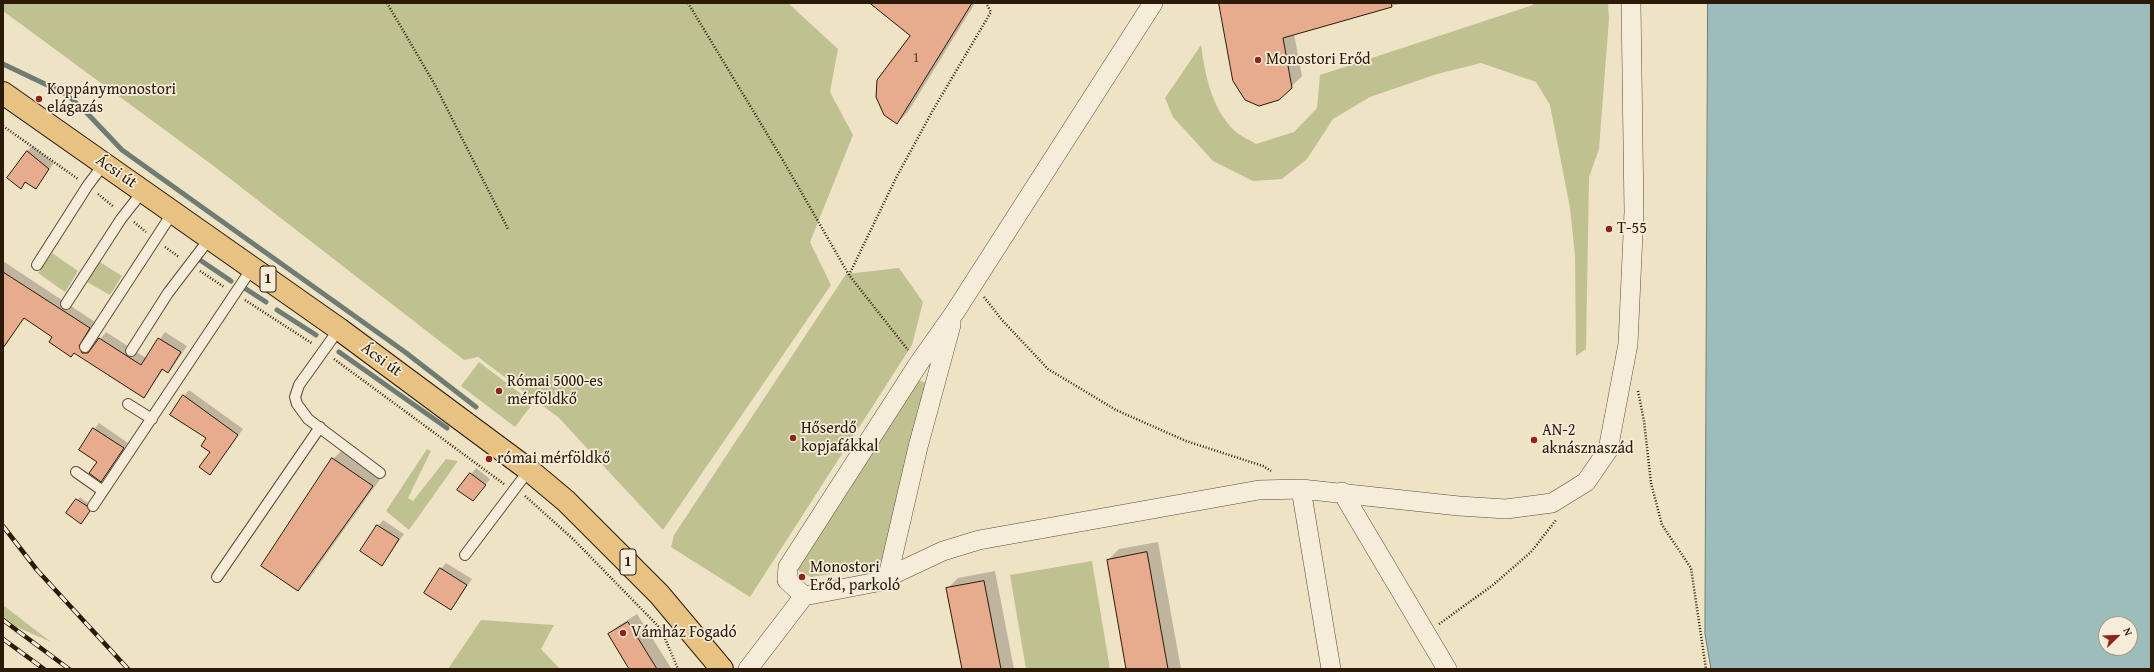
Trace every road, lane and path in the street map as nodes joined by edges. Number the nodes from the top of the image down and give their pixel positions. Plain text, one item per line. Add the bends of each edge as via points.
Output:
1 (387, 3) edge
2 (688, 3) edge
3 (986, 3) edge
4 (1153, 3) edge
5 (1632, 3) edge
6 (3, 93) edge
7 (3, 126) edge
8 (104, 164) junction
9 (88, 185) junction
10 (143, 191) junction
11 (173, 212) junction
12 (124, 215) junction
13 (508, 229) dead end
14 (210, 238) junction
15 (154, 239) junction
16 (190, 264) junction
17 (37, 265) dead end
18 (252, 268) junction
19 (849, 275) junction
20 (973, 282) junction
21 (235, 293) junction
22 (66, 304) dead end
23 (955, 312) junction
24 (339, 329) junction
25 (85, 347) dead end
26 (323, 350) junction
27 (131, 352) dead end
28 (914, 371) junction
29 (935, 385) junction
30 (1638, 390) dead end
31 (128, 404) dead end
32 (152, 419) junction
33 (320, 427) junction
34 (529, 470) junction
35 (76, 472) dead end
36 (380, 473) dead end
37 (1276, 474) dead end
38 (1301, 489) junction
39 (103, 491) junction
40 (514, 491) junction
41 (1342, 492) junction
42 (92, 506) dead end
43 (1559, 517) dead end
44 (465, 555) dead end
45 (888, 576) junction
46 (217, 577) dead end
47 (804, 596) junction
48 (1426, 633) junction
49 (678, 669) edge
50 (722, 669) edge
51 (748, 669) edge
52 (1331, 669) edge
53 (1447, 669) edge
54 (1706, 669) edge

1 - 13 path via 435,85
2 - 19 path
3 - 19 path via 990,12 896,178
4 - 20 street
5 - 41 street via 1634,212 1628,344 1608,450 1586,482 1552,503 1506,509
6 - 8 main road, Ácsi út / 1
7 - 9 path
8 - 9 lane
8 - 10 main road, Ácsi út / 1
9 - 12 path
9 - 17 lane
10 - 11 main road, Ácsi út / 1
10 - 12 lane
11 - 14 main road, Ácsi út / 1
11 - 15 lane
12 - 15 path
12 - 22 lane
14 - 16 lane
14 - 18 main road, Ácsi út / 1
15 - 16 path
15 - 25 lane
16 - 21 path
16 - 27 lane via 168,292
18 - 21 lane
18 - 24 main road, Ácsi út / 1
19 - 28 path
20 - 23 street
20 - 37 path via 1002,320 1048,369 1116,410 1186,441 1264,466
21 - 26 path
21 - 32 lane
23 - 28 street
23 - 29 street
24 - 26 lane
24 - 34 main road, Ácsi út / 1
26 - 33 lane via 299,385 295,397 300,411
26 - 40 path
28 - 29 street
28 - 47 street via 788,567 787,580
29 - 45 street
30 - 54 path via 1651,483 1662,525 1691,568
31 - 32 lane
32 - 39 lane
33 - 36 lane
33 - 46 lane
34 - 40 lane
34 - 50 main road, Ácsi út / 1 via 566,501 659,594
35 - 39 lane
38 - 41 street
38 - 45 street via 1259,490 979,540 943,551
38 - 52 street
39 - 42 lane
40 - 44 lane
40 - 49 path via 524,495 573,539 660,629
41 - 48 street
43 - 48 path via 1531,552 1493,585
45 - 47 street via 877,582
47 - 51 street
48 - 53 street

